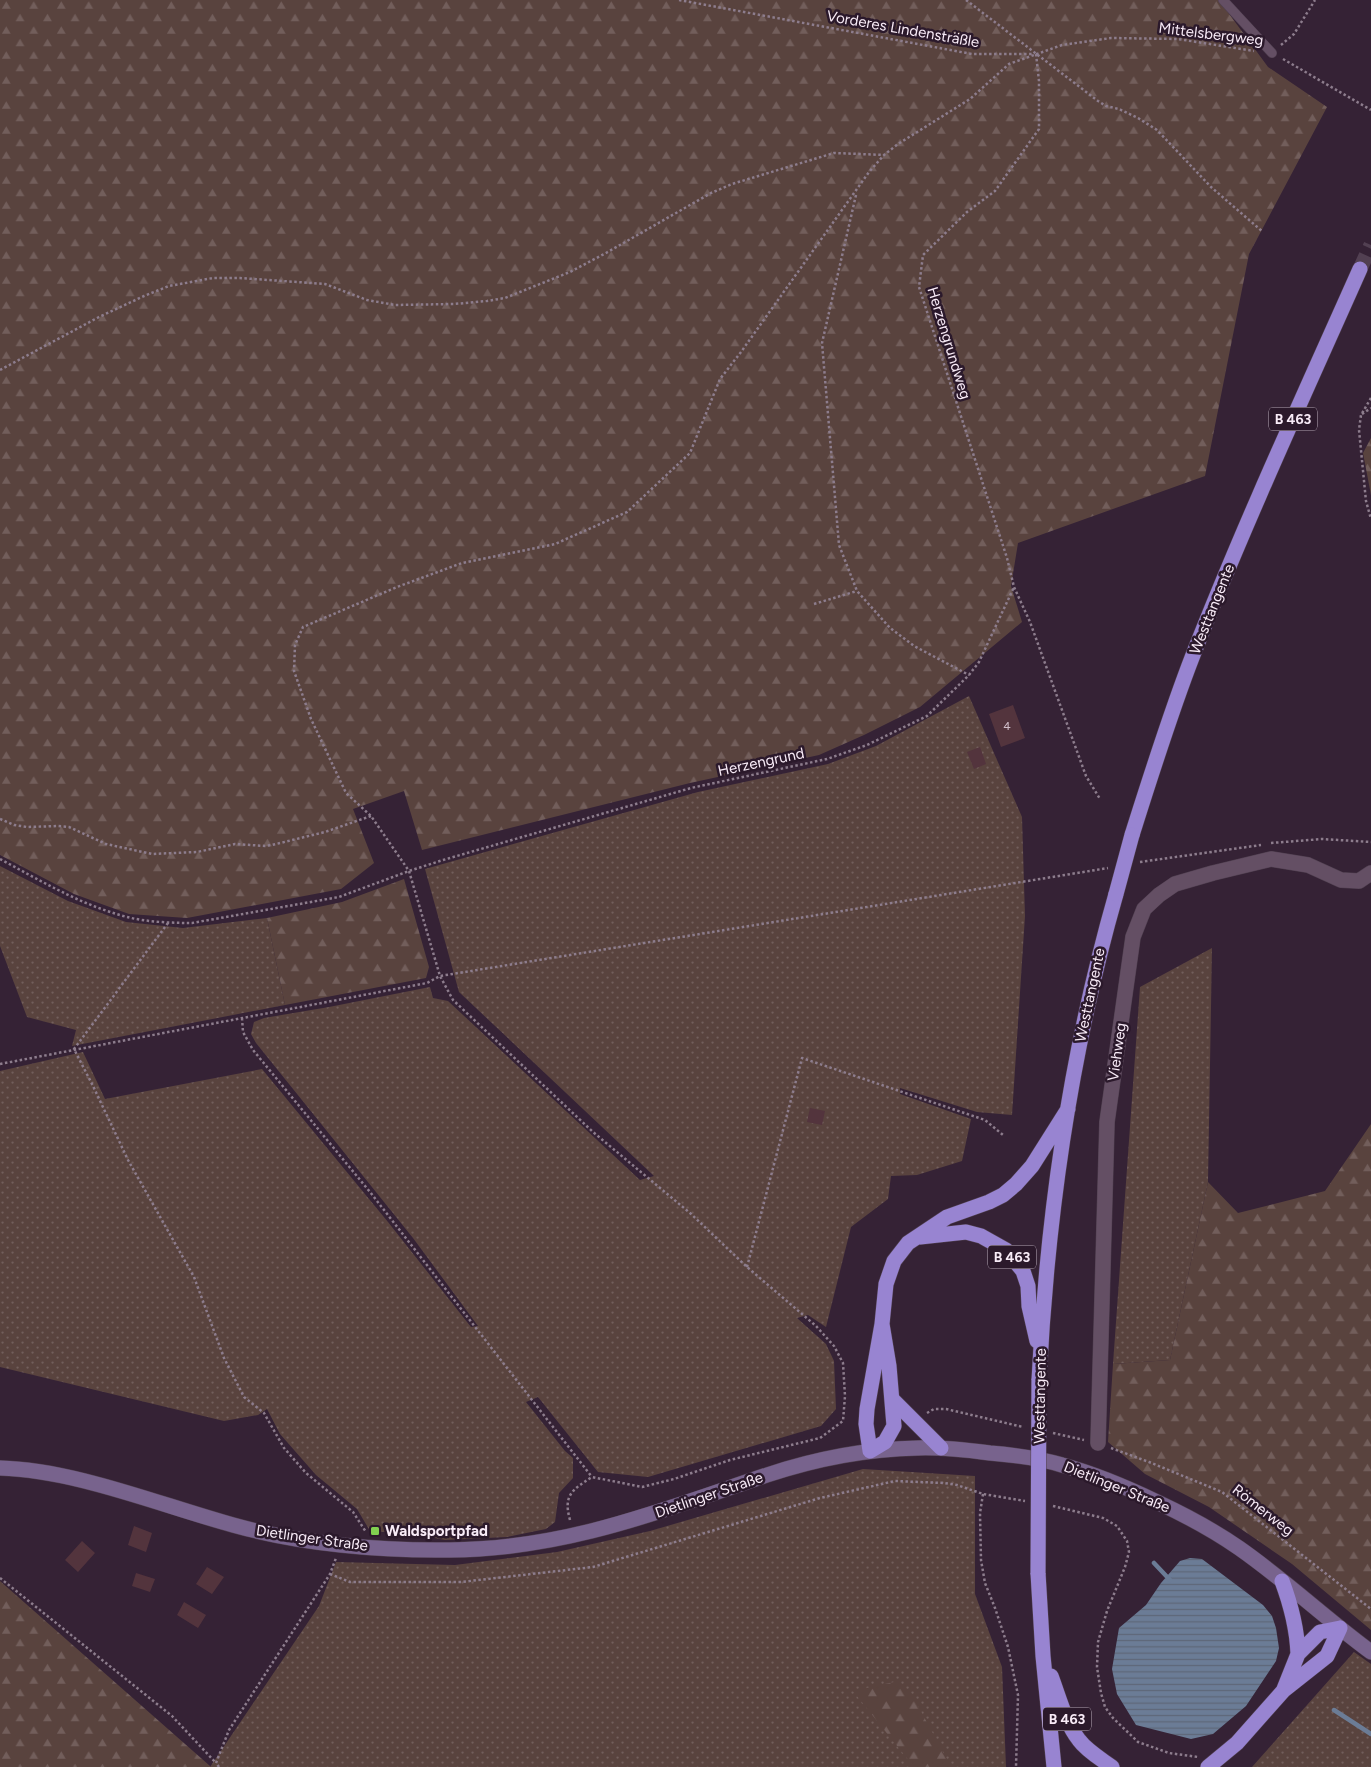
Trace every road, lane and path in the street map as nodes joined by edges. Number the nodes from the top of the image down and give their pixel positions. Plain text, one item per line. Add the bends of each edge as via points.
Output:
1 (679, 0) edge
2 (966, 0) edge
3 (1223, 0) edge
4 (1315, 0) edge
5 (1272, 53) junction
6 (1036, 54) junction
7 (1371, 110) edge
8 (884, 155) junction
9 (856, 192) junction
10 (1263, 232) dead end
11 (1360, 269) tunnel mouth
12 (0, 370) edge
13 (1371, 398) edge
14 (1371, 408) edge
15 (1361, 415) junction
16 (1371, 519) edge
17 (1014, 586) junction
18 (857, 591) junction
19 (814, 604) dead end
20 (969, 676) junction
21 (1100, 799) dead end
22 (372, 816) junction
23 (0, 819) edge
24 (1191, 854) dead end
25 (0, 858) edge
26 (1134, 863) dead end
27 (1115, 866) dead end
28 (408, 871) junction
29 (1371, 872) edge
30 (168, 923) junction
31 (440, 976) junction
32 (242, 1018) junction
33 (74, 1049) junction
34 (0, 1064) edge
35 (1068, 1109) junction
36 (1003, 1135) dead end
37 (916, 1238) junction
38 (747, 1267) junction
39 (882, 1324) junction
40 (1040, 1356) junction
41 (892, 1399) junction
42 (842, 1421) junction
43 (914, 1423) junction
44 (866, 1424) junction
45 (1032, 1428) dead end
46 (1051, 1433) dead end
47 (1098, 1443) junction
48 (941, 1448) junction
49 (870, 1451) junction
50 (0, 1468) edge
51 (592, 1477) junction
52 (969, 1489) dead end
53 (983, 1494) dead end
54 (1118, 1526) dead end
55 (574, 1536) junction
56 (341, 1545) junction
57 (370, 1547) junction
58 (330, 1574) junction
59 (0, 1578) edge
60 (1282, 1581) junction
61 (1371, 1609) edge
62 (1340, 1628) junction
63 (1371, 1652) edge
64 (1298, 1654) junction
65 (1043, 1656) junction
66 (1284, 1690) junction
67 (216, 1763) junction
68 (1209, 1766) edge
69 (219, 1767) edge
70 (1016, 1767) edge
71 (1054, 1767) edge
72 (1112, 1767) edge

1 - 6 path, Vorderes Lindensträßle via 972,54
2 - 6 path
3 - 5 lane
4 - 5 path via 1294,34
5 - 6 path, Mittelsbergweg via 1178,39 1110,38 1062,44
5 - 7 path, Mittelsbergweg
6 - 8 path, Mittelsbergweg via 1009,64 970,99 916,131
6 - 10 path via 1106,106 1119,109 1157,130 1211,187
6 - 17 path, Herzengrundweg via 1039,129 995,191 967,212 923,255 919,287
8 - 9 path, Mittelsbergweg
8 - 12 path via 834,153 732,184 710,193 570,272 505,298 454,304 395,305 367,300 325,284 213,278 169,286 144,296
9 - 18 path via 822,343 839,545
9 - 22 path, Mittelsbergweg via 720,379 690,453 627,512 555,544 462,562 303,627 295,645 294,671 311,719 346,793
11 - 35 highway, Westtangente / B 463, bridge via 1251,516 1193,655 1161,743 1101,944
13 - 15 path
14 - 15 path
15 - 16 path via 1359,430 1366,501
17 - 20 path, Herzengrund via 979,662
17 - 21 path, Herzengrundweg via 1034,631 1086,776
18 - 19 path
18 - 20 path via 890,628 914,646
20 - 28 path, Herzengrund via 927,716 867,745 827,759 691,788
22 - 23 path via 272,845 235,844 171,854 152,854 106,844 69,827 27,827
22 - 28 path, Mittelsbergweg
24 - 26 path
25 - 30 path, Herzengrund via 70,896 127,917
27 - 31 path
28 - 30 path, Herzengrund via 339,897 192,923
28 - 31 path, Mittelsbergweg
29 - 47 street, Viehweg via 1359,881 1341,880 1308,865 1271,859 1175,884 1144,908 1133,938 1107,1122
30 - 33 path
31 - 32 path via 427,983
31 - 38 path, Mittelsbergweg via 453,1000 593,1132 690,1213
32 - 33 path
32 - 51 path via 243,1032 253,1050 370,1192
33 - 34 path
33 - 57 path via 128,1160 194,1276 224,1358 244,1397 264,1413 284,1448 306,1473 353,1512 366,1529
35 - 37 highway, B 463 via 1032,1166 1016,1184 989,1202 947,1217
35 - 40 highway, Westtangente / B 463 via 1054,1205
36 - 38 path via 985,1120 802,1058
37 - 39 highway, B 463 via 894,1261 886,1284
37 - 40 highway, B 463 via 966,1232 981,1236 1006,1250 1023,1271 1028,1286
38 - 42 path, Mittelsbergweg via 816,1326 834,1346 842,1364 845,1403
39 - 41 highway, B 463
39 - 44 highway, B 463
40 - 65 highway, Westtangente / B 463, bridge via 1038,1573
41 - 43 highway
41 - 49 highway, B 463 via 894,1426 885,1442
42 - 44 path
42 - 51 path via 820,1438 730,1460 642,1487
43 - 45 path via 934,1409 946,1409
43 - 48 highway
44 - 49 highway, B 463
46 - 47 path, Römerweg
47 - 61 path, Römerweg via 1222,1492
48 - 49 main road, Dietlinger Straße
48 - 60 main road, Dietlinger Straße via 1026,1457 1059,1464 1125,1487 1191,1518
49 - 55 main road, Dietlinger Straße via 772,1473 679,1506
50 - 56 main road, Dietlinger Straße via 93,1484 239,1527
51 - 55 path via 574,1489 566,1506
52 - 58 path via 944,1483 895,1481 820,1498 593,1567 461,1582 350,1582
53 - 70 path via 981,1560 985,1583 1008,1647 1018,1695
54 - 68 path via 1129,1552 1098,1642 1097,1667 1105,1707 1138,1742 1196,1756
55 - 57 main road, Dietlinger Straße via 500,1548
56 - 57 main road, Dietlinger Straße
56 - 58 path
58 - 67 path via 229,1730
59 - 67 path via 172,1716
60 - 62 main road, Dietlinger Straße
60 - 64 highway via 1293,1612
62 - 63 main road, Dietlinger Straße
62 - 64 highway via 1320,1632
62 - 66 highway via 1327,1656
64 - 66 highway
65 - 71 highway, Westtangente / B 463
65 - 72 highway, B 463 via 1079,1740
66 - 68 highway via 1237,1742
67 - 69 path

